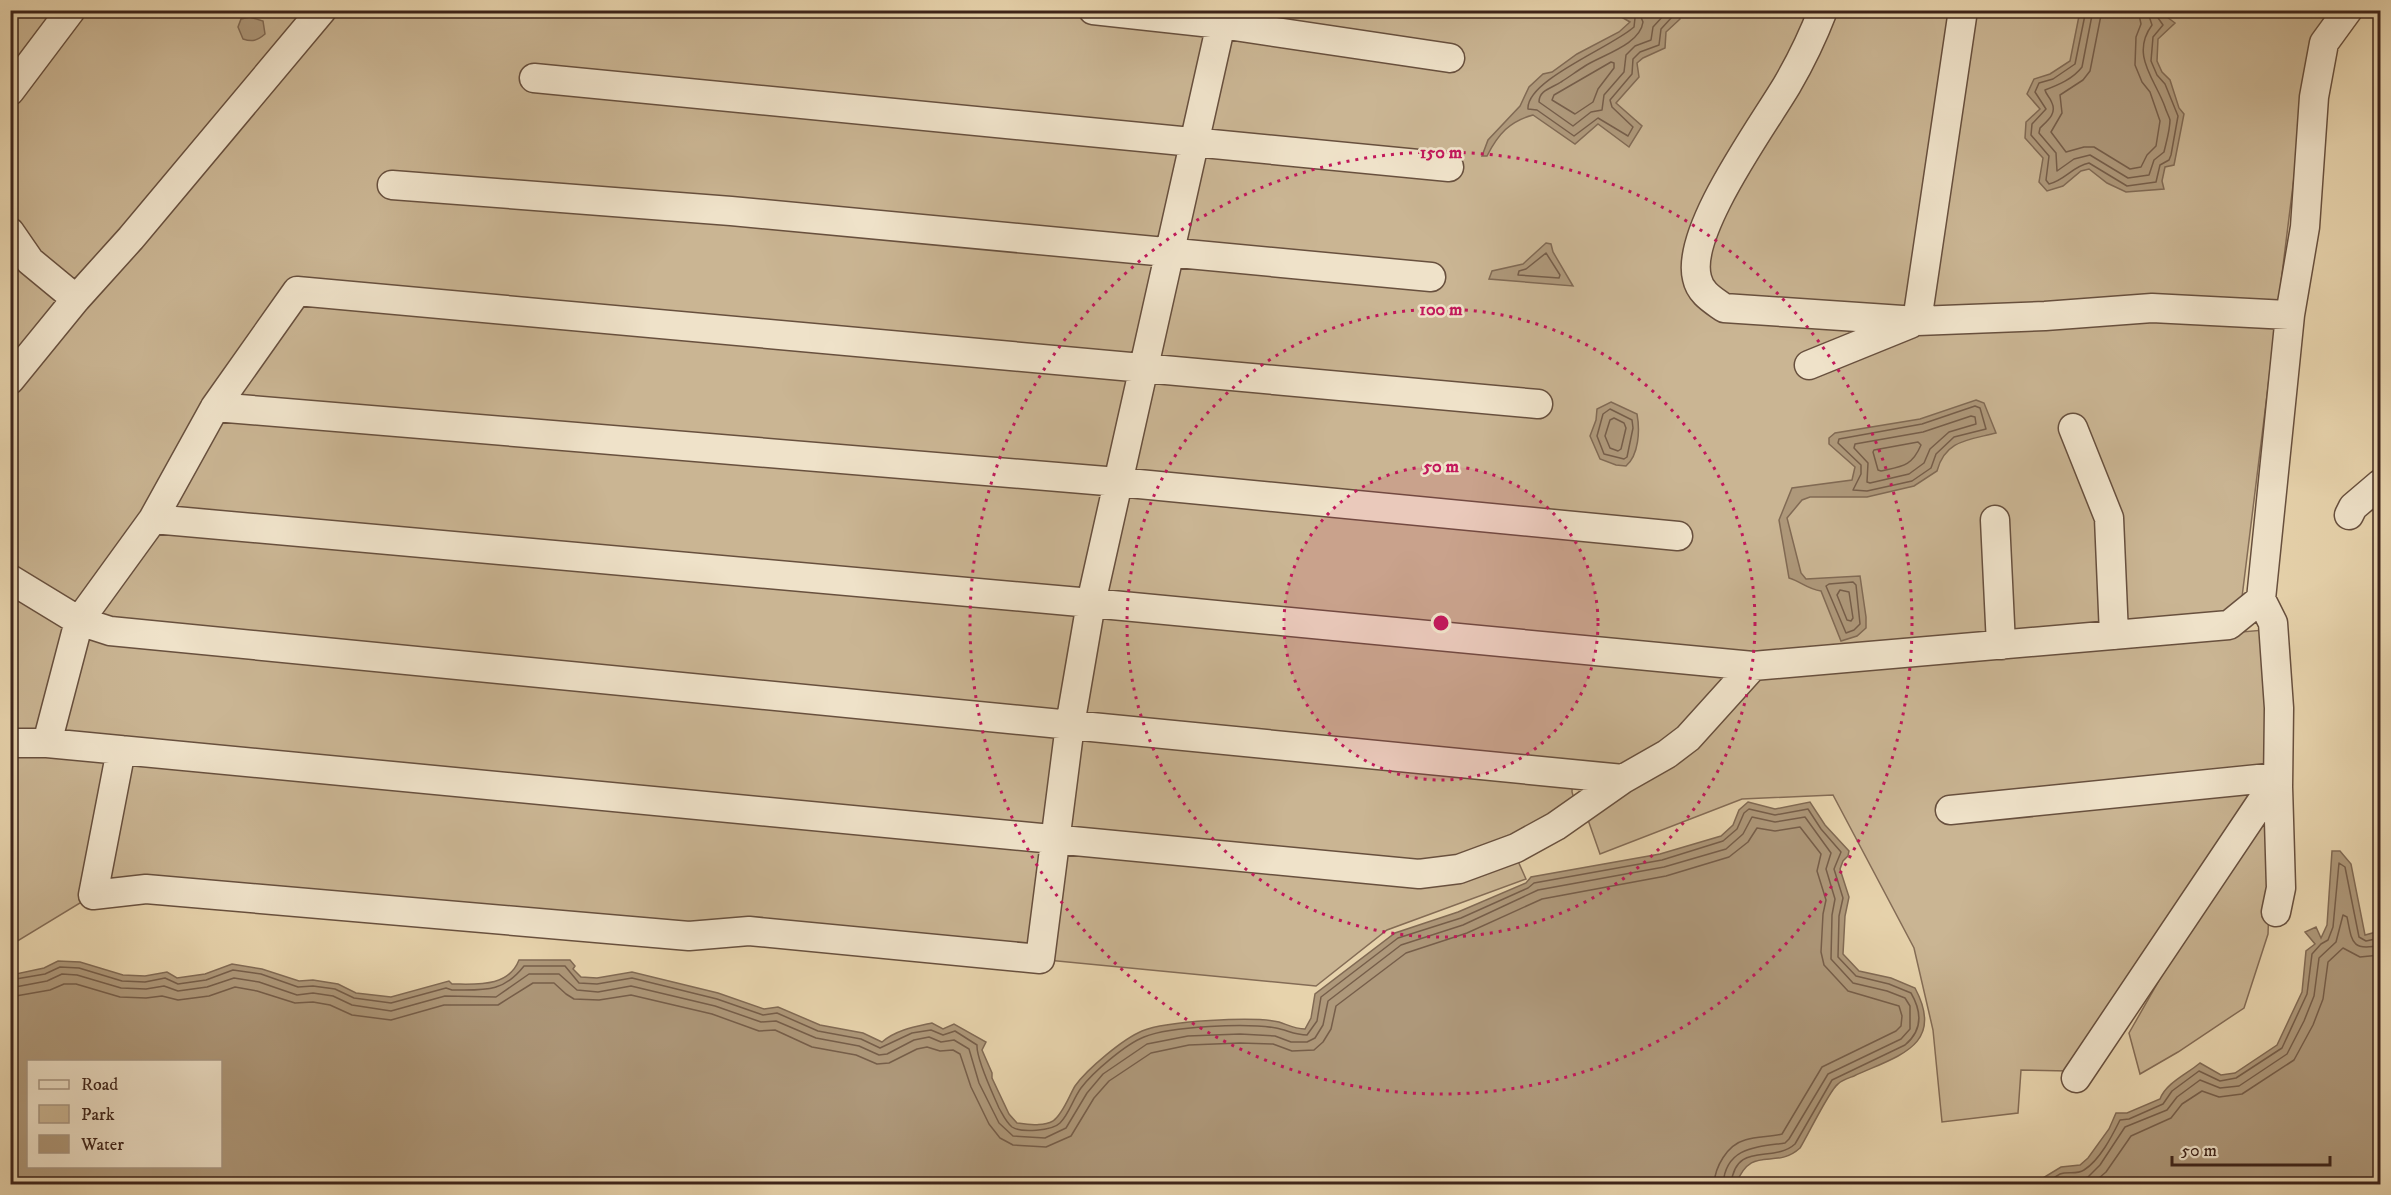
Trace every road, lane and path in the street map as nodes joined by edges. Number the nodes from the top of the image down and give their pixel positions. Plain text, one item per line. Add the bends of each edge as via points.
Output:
1 (71, 10) edge
2 (322, 10) edge
3 (1092, 10) edge
4 (1823, 10) edge
5 (1963, 10) edge
6 (2348, 10) edge
7 (1223, 17) edge
8 (1450, 58) dead end
9 (14, 76) edge
10 (534, 78) dead end
11 (1196, 142) junction
12 (1449, 167) dead end
13 (392, 185) dead end
14 (10, 232) edge
15 (1171, 252) junction
16 (1431, 277) dead end
17 (76, 299) junction
18 (2290, 315) junction
19 (1917, 321) junction
20 (1809, 365) dead end
21 (1145, 367) junction
22 (10, 380) edge
23 (1538, 404) dead end
24 (216, 407) junction
25 (2073, 428) dead end
26 (1118, 482) junction
27 (2380, 484) edge
28 (2349, 515) dead end
29 (153, 519) junction
30 (1995, 520) dead end
31 (1678, 536) dead end
32 (10, 579) edge
33 (2261, 599) junction
34 (1091, 603) junction
35 (79, 621) junction
36 (2114, 635) junction
37 (2001, 645) junction
38 (1753, 666) junction
39 (1070, 725) junction
40 (10, 743) edge
41 (47, 743) junction
42 (121, 750) junction
43 (2278, 777) junction
44 (1623, 779) junction
45 (1950, 810) dead end
46 (1056, 840) junction
47 (2276, 912) dead end
48 (2076, 1078) dead end

1 - 9 street
2 - 17 street
3 - 7 street
4 - 19 street via 1809,45 1709,216 1697,248 1696,279 1706,295 1724,308
5 - 19 street
6 - 18 street via 2324,43 2314,97 2305,227
7 - 8 street
7 - 11 street
10 - 11 street
11 - 12 street
11 - 15 street
13 - 15 street via 731,211
14 - 17 street via 30,261
15 - 16 street
15 - 21 street
17 - 22 street
18 - 19 street via 2152,308
18 - 33 street
19 - 20 street
21 - 23 street
21 - 24 street via 297,291
21 - 26 street
24 - 26 street
24 - 29 street
25 - 36 street via 2109,518
26 - 31 street
26 - 34 street
27 - 28 street
29 - 34 street
29 - 35 street
30 - 37 street
32 - 35 street
33 - 36 street via 2229,625
33 - 43 street via 2273,623 2279,708
34 - 38 street
34 - 39 street
35 - 39 street via 110,631
35 - 41 street
36 - 37 street
37 - 38 street
38 - 44 street via 1688,738
39 - 44 street
39 - 46 street
40 - 41 street
41 - 42 street
42 - 46 street
42 - 46 street via 93,895 146,889 689,936 749,931 1040,959
43 - 45 street
43 - 47 street via 2281,888
43 - 48 street
44 - 46 street via 1556,826 1516,848 1459,869 1419,874

